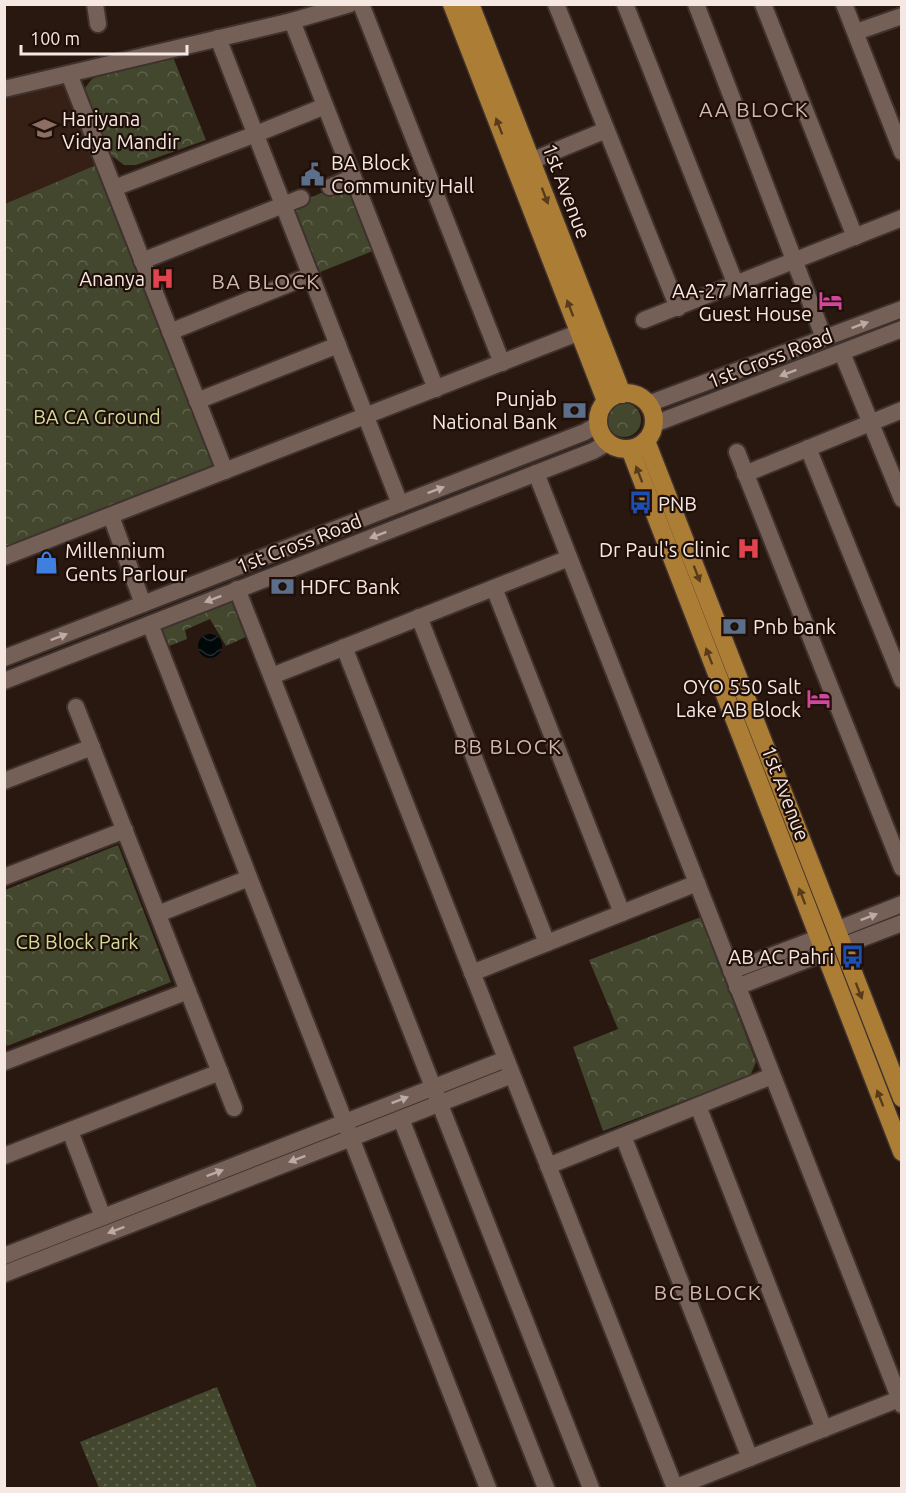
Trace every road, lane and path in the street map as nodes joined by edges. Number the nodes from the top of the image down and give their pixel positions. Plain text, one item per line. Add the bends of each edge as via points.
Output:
1 (95, 4) edge
2 (350, 4) edge
3 (361, 4) edge
4 (452, 4) edge
5 (470, 4) edge
6 (625, 4) edge
7 (696, 4) edge
8 (763, 4) edge
9 (844, 4) edge
10 (562, 6) edge
11 (902, 16) edge
12 (292, 21) junction
13 (98, 24) dead end
14 (855, 32) junction
15 (218, 38) junction
16 (69, 74) junction
17 (4, 89) edge
18 (325, 106) junction
19 (606, 130) junction
20 (256, 135) junction
21 (902, 152) edge
22 (531, 161) junction
23 (353, 177) junction
24 (330, 187) dead end
25 (114, 188) junction
26 (301, 198) dead end
27 (283, 205) junction
28 (902, 218) edge
29 (855, 237) junction
30 (560, 257) junction
31 (142, 261) junction
32 (795, 261) junction
33 (311, 275) junction
34 (736, 285) junction
35 (678, 308) junction
36 (894, 312) edge
37 (644, 320) dead end
38 (897, 331) edge
39 (170, 332) junction
40 (580, 332) junction
41 (824, 338) junction
42 (338, 345) junction
43 (842, 353) junction
44 (502, 363) junction
45 (436, 389) junction
46 (614, 397) junction
47 (197, 401) junction
48 (648, 404) junction
49 (902, 410) edge
50 (366, 416) junction
51 (871, 423) junction
52 (598, 424) junction
53 (643, 438) junction
54 (607, 443) junction
55 (808, 448) junction
56 (737, 452) dead end
57 (225, 471) junction
58 (536, 473) junction
59 (746, 474) junction
60 (902, 499) edge
61 (400, 504) junction
62 (111, 516) junction
63 (294, 545) junction
64 (4, 557) edge
65 (569, 558) junction
66 (303, 564) junction
67 (494, 588) junction
68 (237, 590) junction
69 (143, 604) junction
70 (419, 617) junction
71 (715, 618) junction
72 (150, 624) junction
73 (698, 625) junction
74 (344, 647) junction
75 (4, 658) edge
76 (272, 676) junction
77 (902, 680) edge
78 (4, 681) edge
79 (76, 707) dead end
80 (92, 747) junction
81 (4, 782) edge
82 (894, 828) edge
83 (125, 830) junction
84 (809, 861) junction
85 (791, 867) junction
86 (902, 868) edge
87 (4, 877) edge
88 (249, 878) junction
89 (697, 883) junction
90 (902, 904) edge
91 (622, 913) junction
92 (158, 914) junction
93 (902, 923) edge
94 (839, 938) junction
95 (547, 943) junction
96 (821, 945) junction
97 (731, 971) junction
98 (472, 973) junction
99 (737, 987) junction
100 (188, 991) junction
101 (506, 1059) junction
102 (4, 1062) edge
103 (220, 1072) junction
104 (512, 1075) junction
105 (772, 1076) junction
106 (433, 1087) junction
107 (902, 1098) edge
108 (440, 1103) junction
109 (698, 1106) junction
110 (234, 1108) dead end
111 (401, 1119) junction
112 (345, 1122) junction
113 (70, 1131) junction
114 (623, 1136) junction
115 (352, 1138) junction
116 (902, 1152) edge
117 (4, 1156) edge
118 (548, 1166) junction
119 (181, 1186) junction
120 (188, 1202) junction
121 (103, 1217) junction
122 (4, 1256) edge
123 (4, 1274) edge
124 (900, 1402) edge
125 (824, 1429) junction
126 (750, 1458) junction
127 (488, 1488) edge
128 (546, 1488) edge
129 (591, 1488) edge
130 (674, 1488) edge

1 - 13 street
2 - 12 street
3 - 44 street
30 -> 4 main road
5 - 22 main road, 1st Avenue
6 - 34 street
7 - 32 street
8 - 29 street
9 - 14 street
10 - 19 street
11 - 14 street
12 - 15 street
12 - 18 street
14 - 21 street
15 - 16 street
15 - 20 street
16 - 17 street
16 - 25 street
18 - 20 street
18 - 23 street
19 - 22 street
19 - 35 street
20 - 25 street
20 - 27 street
22 -> 30 main road, 1st Avenue
23 - 24 street
23 - 45 street
25 - 31 street
26 - 27 street
27 - 31 street
27 - 33 street
28 - 29 street
29 - 32 street
40 -> 30 main road
30 - 46 main road, 1st Avenue
31 - 39 street
32 - 34 street
32 - 41 street
33 - 39 street
33 - 42 street
34 - 35 street
35 - 37 street
36 - 38 street
41 -> 36 street
38 - 43 street, 1st Cross Road
39 - 47 street
40 - 44 street
40 - 46 main road
41 - 48 street
42 - 47 street
42 - 50 street
43 - 51 street
43 -> 53 street, 1st Cross Road
44 - 45 street
45 - 50 street
46 - 48 main road via 636,395
46 - 52 main road via 599,412
47 - 57 street
48 - 53 main road via 652,411
49 - 51 street
50 - 57 street
50 - 61 street
51 - 55 street
51 - 60 street
52 - 54 main road
61 -> 52 street, 1st Cross Road
53 - 54 main road via 622,449
53 -> 71 main road, 1st Avenue
73 -> 53 main road, 1st Avenue
54 - 58 street, 1st Cross Road
55 - 59 street
55 - 77 street
56 - 59 street
57 - 62 street
58 - 65 street
58 -> 66 street, 1st Cross Road
59 - 82 street
61 - 63 street, 1st Cross Road
62 - 64 street
62 - 69 street
63 - 66 street
63 - 69 street, 1st Cross Road
65 - 67 street
65 - 89 street
66 - 68 street, 1st Cross Road
67 - 70 street
67 - 91 street
68 -> 72 street, 1st Cross Road
68 - 76 street
75 -> 69 street, 1st Cross Road
70 - 74 street
70 - 95 street
71 - 73 main road
71 - 84 main road, 1st Avenue
72 - 78 street, 1st Cross Road
72 - 88 street
85 -> 73 main road, 1st Avenue
74 - 76 street
74 - 98 street
76 - 106 street
79 - 80 street
80 - 81 street
80 - 83 street
82 - 86 street
83 - 87 street
83 - 92 street
84 - 85 main road
84 - 94 main road, 1st Avenue
96 -> 85 main road, 1st Avenue
88 - 92 street
88 - 112 street
89 - 91 street
89 - 97 street
94 -> 90 street
91 - 95 street
92 - 100 street
93 - 94 street
94 -> 107 main road, 1st Avenue
95 - 98 street
96 - 97 street
96 - 99 street
116 -> 96 main road, 1st Avenue
97 - 99 street
98 - 101 street
99 - 105 street
100 - 102 street
100 - 103 street
101 - 104 street
101 - 106 street
103 - 110 street
103 - 113 street
104 - 108 street
104 - 118 street
105 - 109 street
105 - 124 street
106 - 108 street
112 -> 106 street
108 - 111 street
108 - 129 street
109 - 114 street
109 - 125 street
111 - 115 street
111 - 128 street
112 - 115 street
119 -> 112 street
113 - 117 street
113 - 121 street
114 - 118 street
114 - 126 street
115 -> 120 street
115 - 127 street
118 - 130 street
119 - 120 street
119 - 121 street
120 -> 123 street
121 - 122 street
124 - 125 street
125 - 126 street
126 - 130 street

